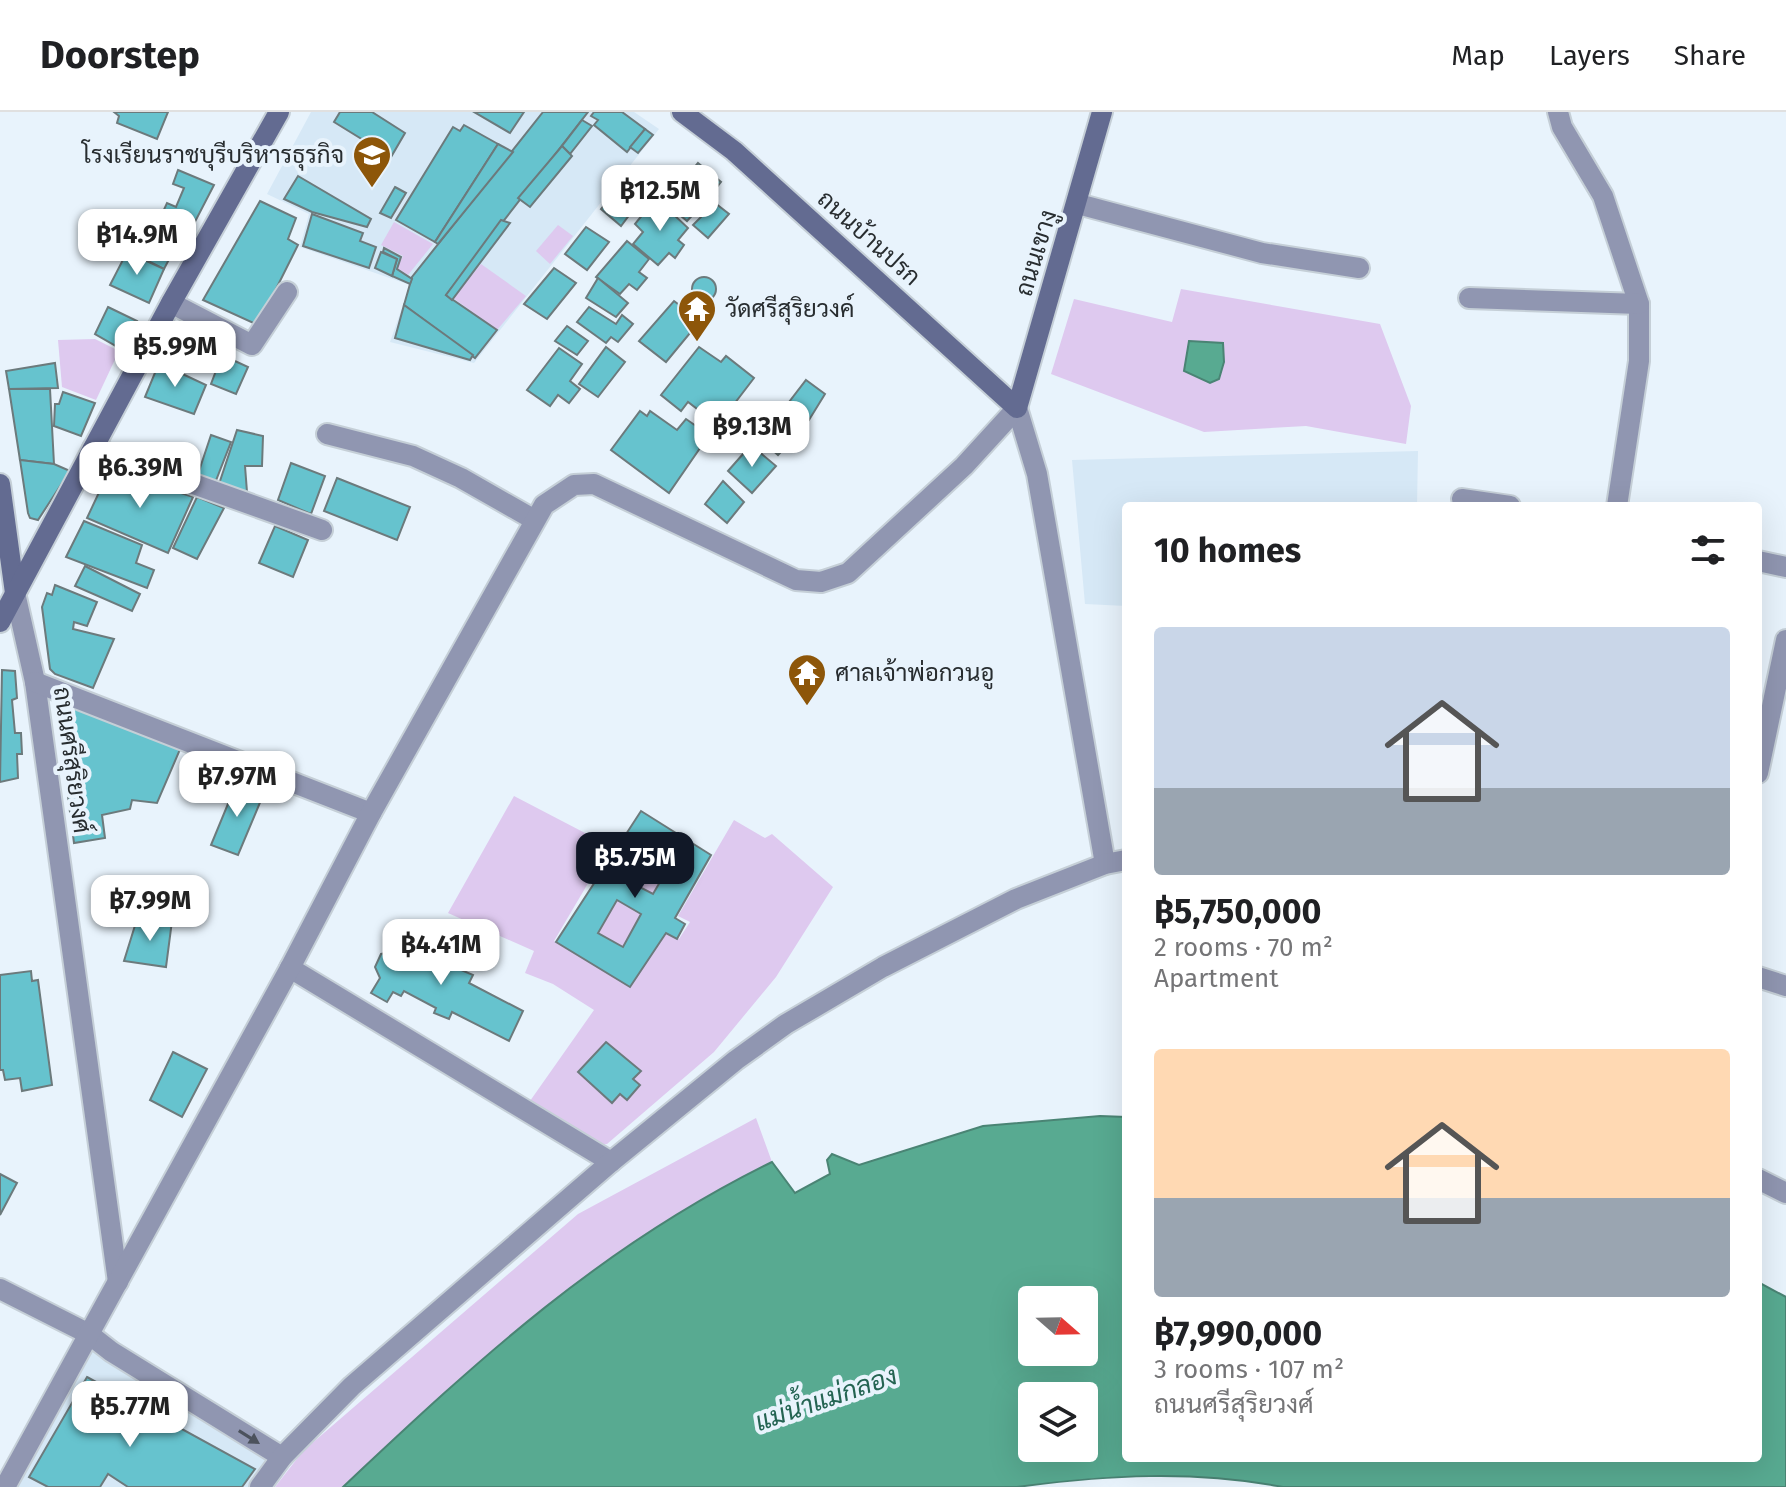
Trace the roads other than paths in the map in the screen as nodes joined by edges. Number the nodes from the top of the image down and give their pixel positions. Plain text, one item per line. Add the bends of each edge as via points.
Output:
1 (279, 112) edge
2 (682, 112) edge
3 (1102, 112) edge
4 (1558, 112) edge
5 (1078, 204) junction
6 (1359, 268) dead end
7 (287, 292) dead end
8 (1469, 298) dead end
9 (171, 303) junction
10 (1639, 304) junction
11 (1017, 408) junction
12 (327, 434) dead end
13 (93, 448) junction
14 (0, 484) edge
15 (1462, 499) dead end
16 (1483, 502) edge
17 (1618, 502) edge
18 (533, 519) junction
19 (322, 530) dead end
20 (1762, 562) edge
21 (1786, 567) edge
22 (15, 593) junction
23 (0, 622) edge
24 (1786, 640) edge
25 (35, 682) junction
26 (1762, 754) edge
27 (371, 813) junction
28 (1116, 862) edge
29 (290, 968) junction
30 (1762, 978) edge
31 (1786, 986) edge
32 (611, 1162) junction
33 (1762, 1181) edge
34 (1786, 1193) edge
35 (118, 1282) junction
36 (0, 1289) edge
37 (89, 1334) junction
38 (282, 1457) junction
39 (5, 1487) edge
40 (260, 1487) edge

1 - 9 street
2 - 11 street, ถนนบ้านปรก via 734,151
3 - 5 street, ถนนเขางู
4 - 10 street via 1603,196
5 - 6 street via 1262,253
5 - 11 street, ถนนเขางู
7 - 9 street via 252,345
8 - 10 street
9 - 13 street
10 - 17 street via 1639,361
11 - 18 street via 964,466 848,573 821,582 796,580 594,484 574,485
11 - 28 street via 1037,474
12 - 18 street via 413,456
13 - 19 street
13 - 22 street
14 - 22 street, ถนนศรีสุริยวงศ์
15 - 16 street
18 - 27 street
20 - 21 street
22 - 23 street
22 - 25 street, ถนนศรีสุริยวงศ์
24 - 26 street
25 - 27 street
25 - 35 street, ถนนศรีสุริยวงศ์
27 - 29 street
28 - 32 street via 1016,899 786,1024
29 - 32 street
29 - 35 street
30 - 31 street
32 - 38 street via 352,1386
33 - 34 street
35 - 37 street
36 - 37 street
37 -> 38 street
37 - 39 street
38 - 40 street

